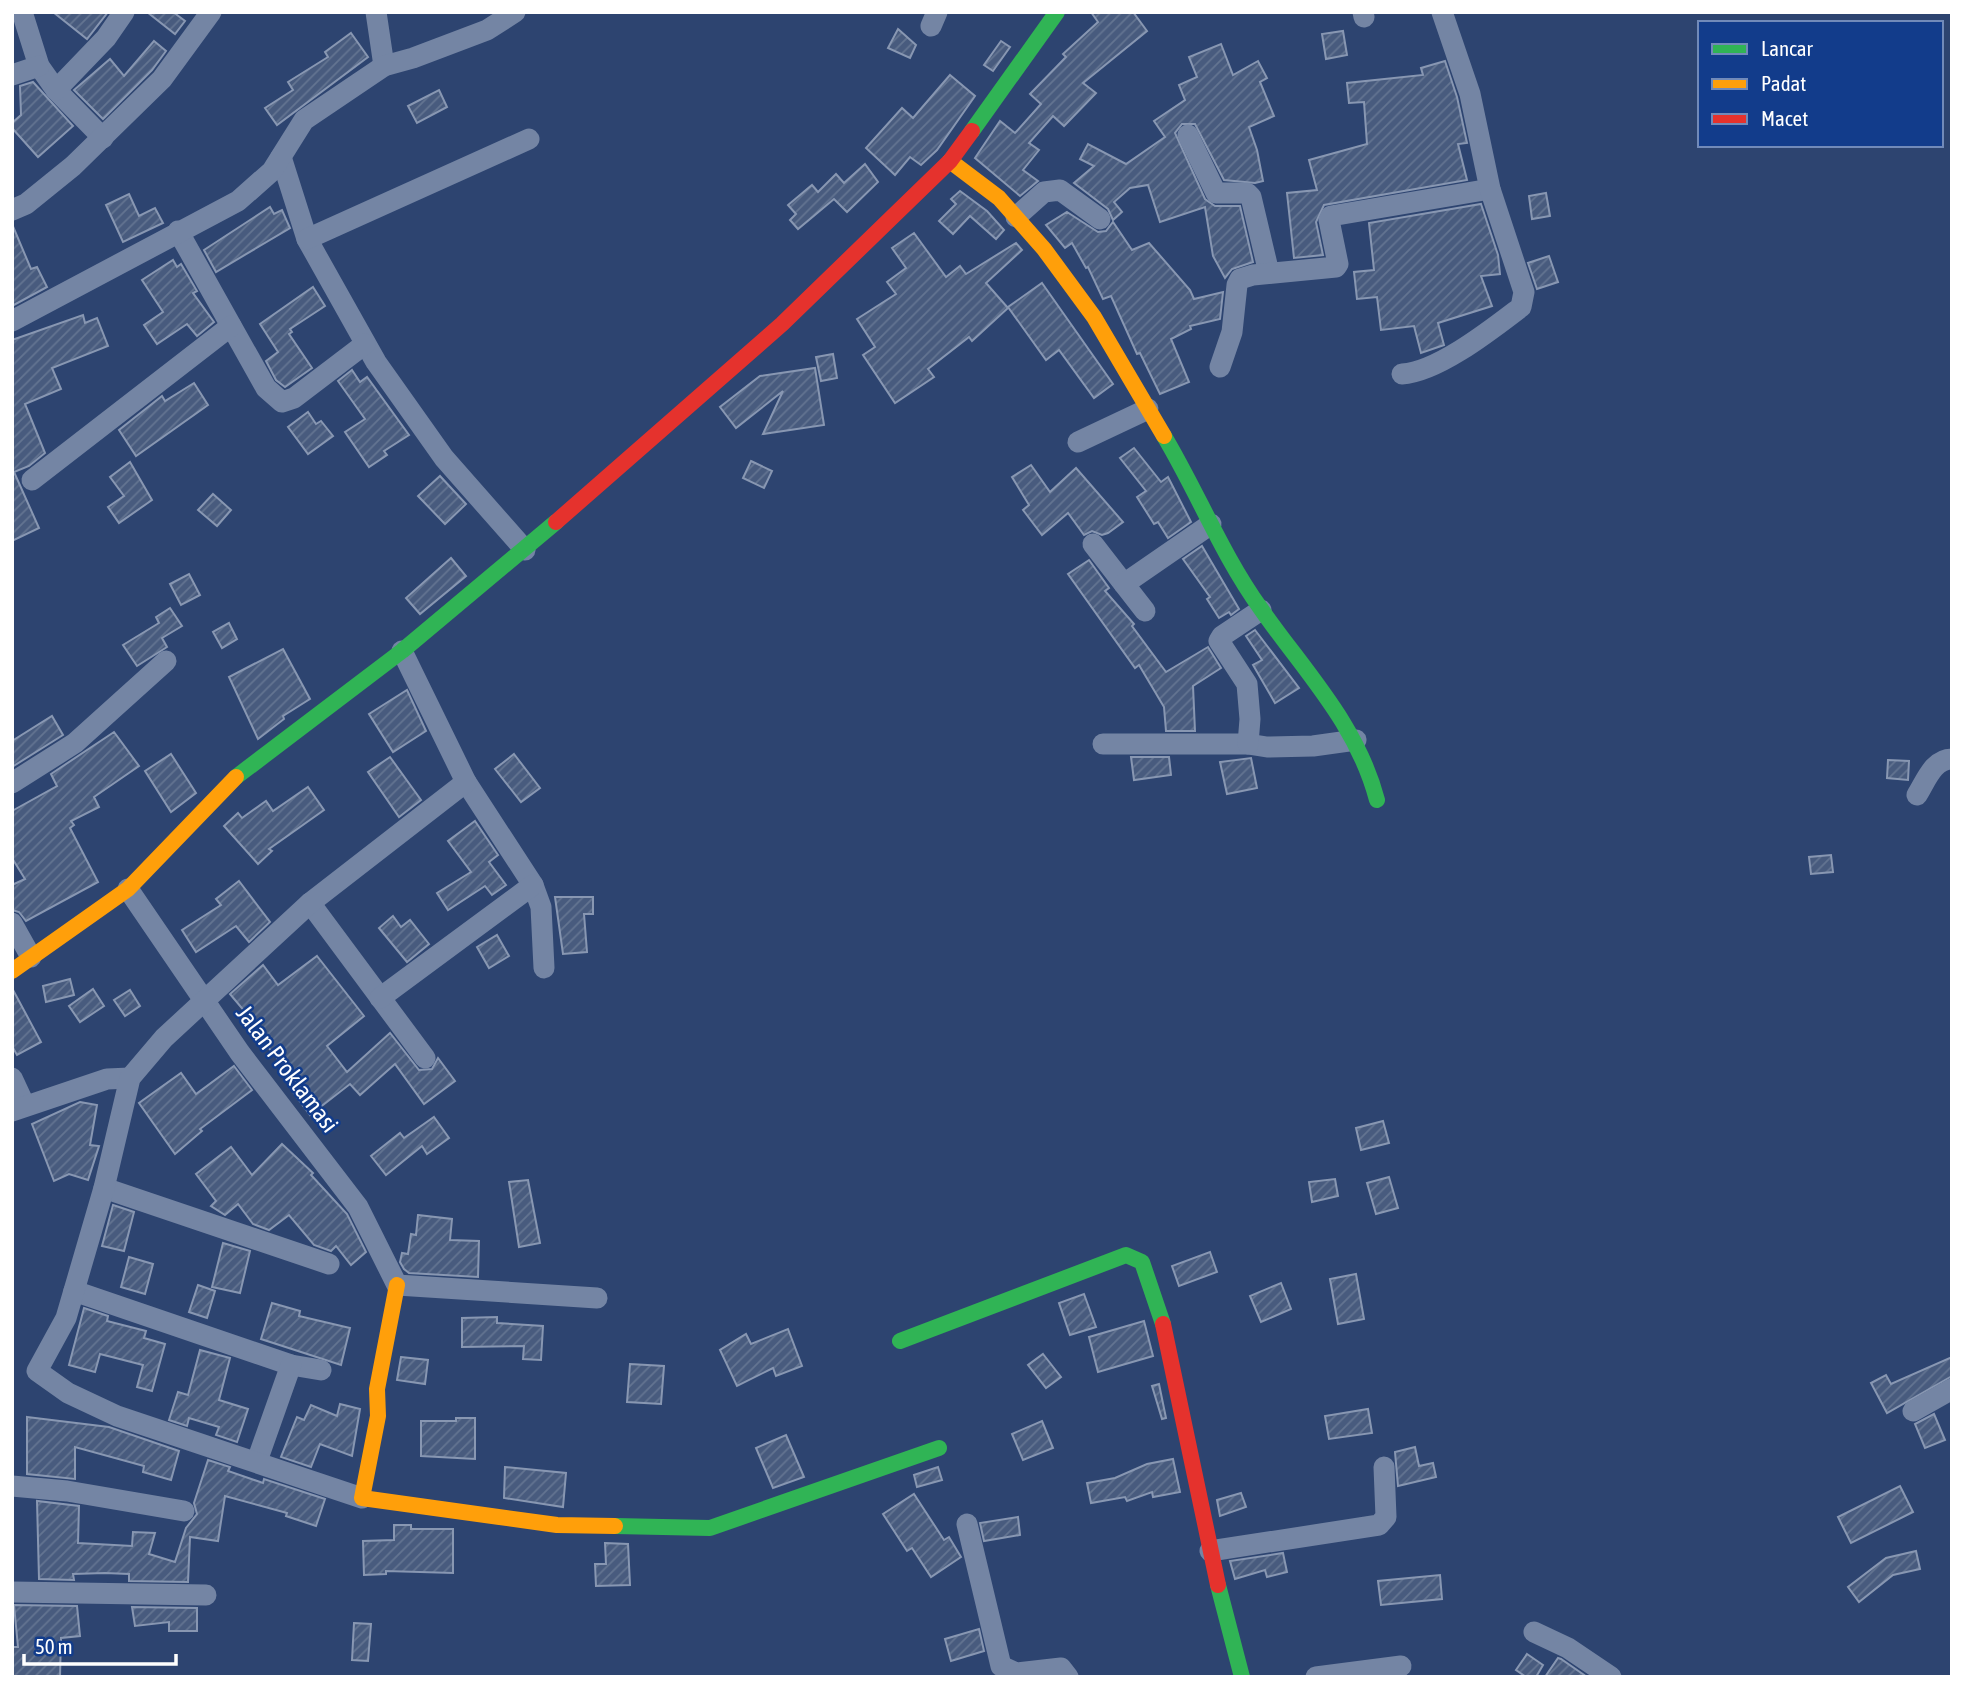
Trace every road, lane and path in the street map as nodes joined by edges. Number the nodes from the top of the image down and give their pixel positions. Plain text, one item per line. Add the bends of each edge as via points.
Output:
1 (22, 12) edge
2 (124, 12) edge
3 (211, 12) edge
4 (376, 12) edge
5 (515, 12) edge
6 (1057, 12) edge
7 (1442, 12) edge
8 (38, 66) junction
9 (384, 66) junction
10 (12, 75) edge
11 (56, 90) junction
12 (1188, 135) dead end
13 (103, 138) junction
14 (529, 139) dead end
15 (281, 157) junction
16 (950, 161) junction
17 (1490, 189) junction
18 (12, 210) edge
19 (1016, 217) junction
20 (1100, 219) dead end
21 (178, 231) junction
22 (306, 239) junction
23 (1269, 273) junction
24 (12, 321) edge
25 (231, 327) junction
26 (365, 344) junction
27 (1220, 367) dead end
28 (1402, 374) dead end
29 (1148, 409) junction
30 (1078, 442) dead end
31 (32, 480) dead end
32 (1211, 524) junction
33 (1093, 544) dead end
34 (525, 550) junction
35 (1124, 584) junction
36 (1261, 610) junction
37 (1145, 611) dead end
38 (402, 651) junction
39 (166, 661) dead end
40 (1356, 740) junction
41 (1103, 744) dead end
42 (1248, 744) junction
43 (1952, 759) edge
44 (466, 782) junction
45 (12, 783) edge
46 (1917, 794) dead end
47 (1377, 800) dead end
48 (533, 885) junction
49 (128, 889) junction
50 (310, 903) junction
51 (12, 923) edge
52 (31, 957) junction
53 (544, 968) dead end
54 (12, 971) edge
55 (380, 998) junction
56 (205, 1000) junction
57 (425, 1058) dead end
58 (130, 1077) junction
59 (12, 1079) edge
60 (19, 1108) edge
61 (104, 1188) junction
62 (329, 1264) dead end
63 (397, 1285) junction
64 (74, 1291) junction
65 (597, 1298) dead end
66 (900, 1341) dead end
67 (291, 1365) junction
68 (321, 1370) dead end
69 (1952, 1390) edge
70 (1913, 1411) dead end
71 (939, 1448) dead end
72 (257, 1461) junction
73 (1384, 1468) dead end
74 (12, 1486) edge
75 (362, 1498) junction
76 (184, 1511) dead end
77 (967, 1524) dead end
78 (1210, 1551) junction
79 (12, 1592) edge
80 (206, 1595) dead end
81 (1534, 1632) dead end
82 (1401, 1666) dead end
83 (1068, 1677) edge
84 (1242, 1677) edge
85 (1316, 1677) edge
86 (1611, 1677) edge

1 - 8 street
2 - 11 street via 106,38
3 - 13 street via 162,79
4 - 9 street
5 - 9 street via 487,30
6 - 16 street
7 - 17 street via 1470,94
8 - 10 street
8 - 11 street
9 - 15 street via 304,120
11 - 13 street
12 - 23 street via 1216,193 1247,193 1251,197
13 - 18 street via 26,204
14 - 22 street
15 - 21 street via 250,193
15 - 22 street
16 - 19 street
16 - 34 street via 782,324
17 - 23 street via 1333,215 1329,220 1336,267
17 - 28 street via 1524,292 1521,307 1431,366
19 - 20 street via 1044,192 1054,189
19 - 29 street via 1094,317
21 - 24 street
21 - 25 street
22 - 26 street
23 - 27 street via 1246,276 1237,285 1232,331
25 - 26 street via 266,388 282,402 294,398
25 - 31 street
26 - 34 street via 444,458
29 - 30 street
29 - 32 street
32 - 35 street
32 - 36 street via 1224,554
33 - 35 street
34 - 38 street
35 - 37 street
36 - 40 street
36 - 42 street via 1219,642 1247,684
38 - 44 street
38 - 49 street via 230,782
39 - 45 street via 75,743
40 - 42 street via 1313,746
40 - 47 street
41 - 42 street
43 - 46 street via 1935,765
44 - 48 street
44 - 50 street
48 - 53 street via 541,907
48 - 55 street
49 - 52 street
49 - 56 street, Jalan Proklamasi
50 - 55 street
50 - 56 street
51 - 52 street
52 - 54 street
55 - 57 street
56 - 58 street
56 - 63 street, Jalan Proklamasi via 358,1207
58 - 60 street via 107,1079
58 - 61 street
59 - 60 street
61 - 62 street
61 - 64 street
63 - 65 street
63 - 75 street
64 - 67 street
64 - 72 street via 66,1318 37,1371 68,1393 117,1416
66 - 78 street via 1126,1255 1142,1262 1158,1303 1185,1413
67 - 68 street
67 - 72 street
69 - 70 street
71 - 75 street via 710,1528 557,1525
72 - 75 street
73 - 78 street via 1386,1517 1379,1525
74 - 76 street
77 - 83 street via 1001,1666 1016,1673 1061,1668
78 - 84 street
79 - 80 street
81 - 86 street
82 - 85 street

